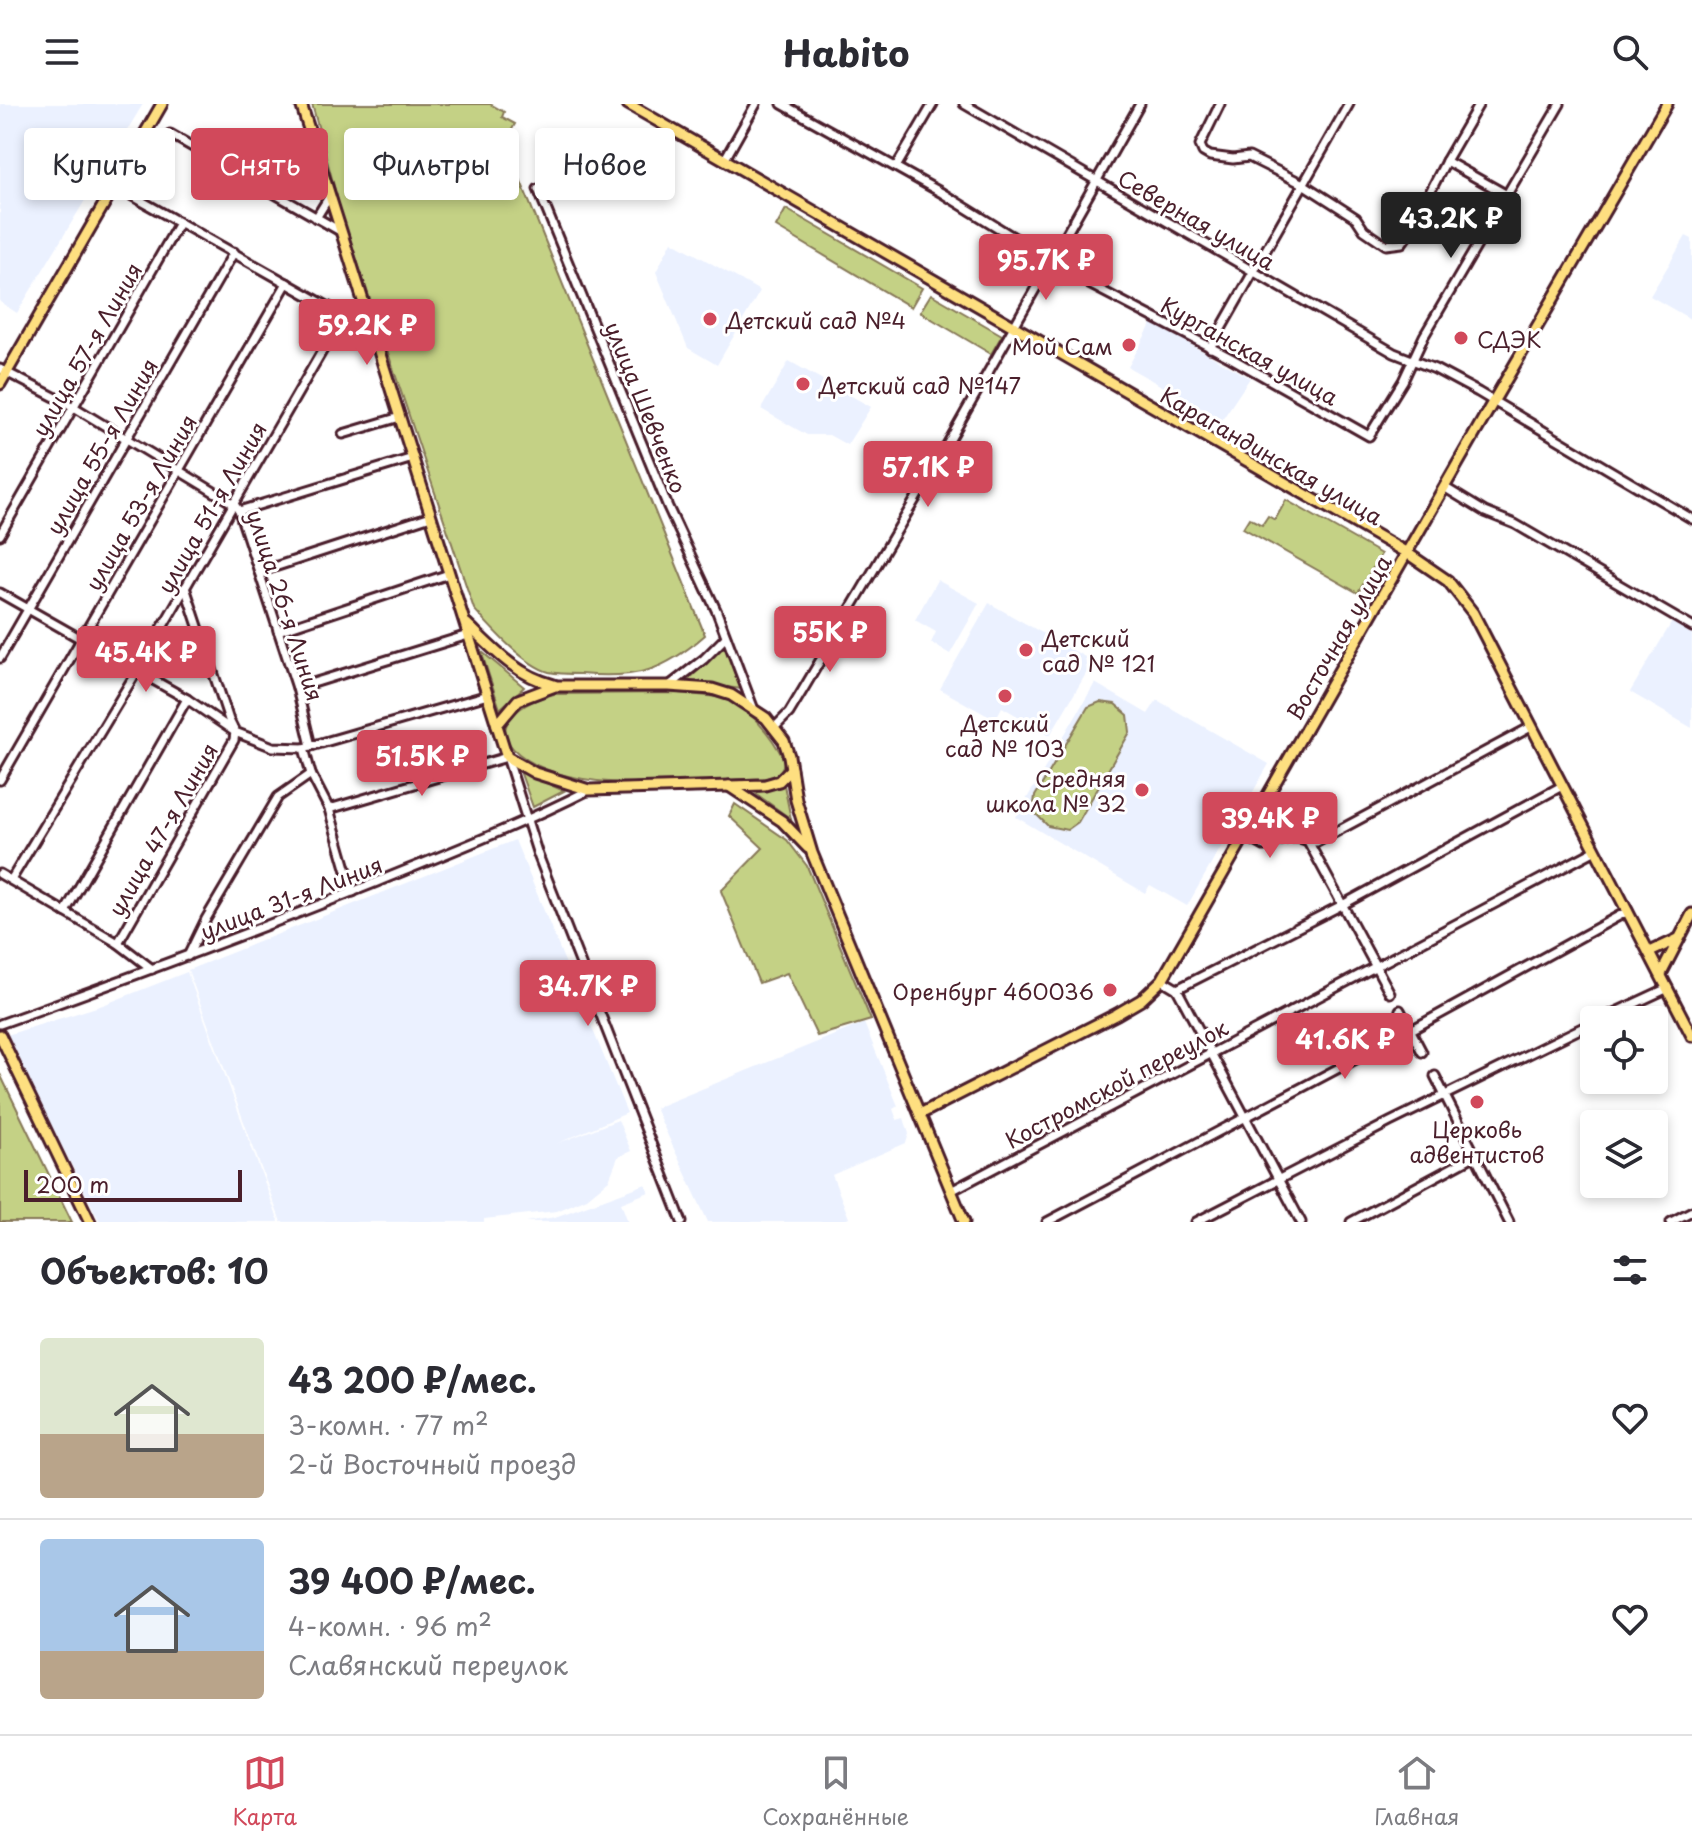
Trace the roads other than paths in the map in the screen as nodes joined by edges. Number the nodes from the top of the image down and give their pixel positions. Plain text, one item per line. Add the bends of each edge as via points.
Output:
1 (162, 104) edge
2 (301, 104) edge
3 (628, 104) edge
4 (756, 104) edge
5 (782, 104) edge
6 (933, 104) edge
7 (964, 104) edge
8 (1140, 104) edge
9 (1220, 104) edge
10 (1349, 104) edge
11 (1479, 104) edge
12 (1560, 104) edge
13 (1667, 104) edge
14 (148, 128) edge
15 (175, 137) edge
16 (725, 159) junction
17 (1446, 161) junction
18 (896, 167) junction
19 (1095, 180) junction
20 (1303, 184) junction
21 (1507, 195) junction
22 (329, 197) junction
23 (107, 200) edge
24 (139, 200) edge
25 (542, 200) edge
26 (316, 218) junction
27 (179, 223) junction
28 (340, 231) junction
29 (234, 252) junction
30 (1052, 261) junction
31 (1252, 272) junction
32 (287, 283) junction
33 (364, 307) junction
34 (343, 315) junction
35 (1014, 328) junction
36 (1210, 348) junction
37 (1413, 361) junction
38 (3, 371) edge
39 (0, 384) edge
40 (1493, 402) junction
41 (74, 407) junction
42 (400, 417) junction
43 (343, 434) dead end
44 (126, 437) junction
45 (413, 458) junction
46 (180, 469) junction
47 (1444, 487) junction
48 (236, 507) junction
49 (431, 516) junction
50 (1692, 519) edge
51 (0, 535) edge
52 (1407, 553) junction
53 (259, 572) junction
54 (449, 574) junction
55 (185, 587) junction
56 (0, 593) edge
57 (28, 609) junction
58 (464, 621) junction
59 (1692, 627) edge
60 (278, 631) junction
61 (468, 635) junction
62 (726, 637) junction
63 (82, 639) junction
64 (0, 658) edge
65 (137, 671) junction
66 (555, 686) junction
67 (669, 686) junction
68 (297, 688) junction
69 (488, 695) junction
70 (187, 699) junction
71 (753, 707) junction
72 (497, 725) junction
73 (775, 727) junction
74 (1531, 727) junction
75 (235, 732) junction
76 (308, 747) junction
77 (507, 757) junction
78 (791, 769) junction
79 (311, 774) junction
80 (0, 780) edge
81 (729, 786) junction
82 (1562, 786) junction
83 (589, 790) junction
84 (329, 809) junction
85 (527, 821) junction
86 (1246, 836) junction
87 (1309, 843) junction
88 (1596, 850) junction
89 (812, 853) junction
90 (0, 874) edge
91 (11, 880) junction
92 (353, 892) junction
93 (1344, 904) junction
94 (1628, 911) junction
95 (65, 912) junction
96 (1692, 914) edge
97 (1678, 939) junction
98 (118, 943) junction
99 (1650, 952) junction
100 (188, 956) junction
101 (1375, 967) junction
102 (152, 969) junction
103 (1661, 974) junction
104 (1162, 980) junction
105 (1668, 988) junction
106 (1177, 989) junction
107 (1390, 993) dead end
108 (1629, 1006) edge
109 (1400, 1010) dead end
110 (0, 1024) edge
111 (1580, 1029) edge
112 (1411, 1030) junction
113 (0, 1035) edge
114 (1692, 1036) edge
115 (1211, 1052) junction
116 (1422, 1052) dead end
117 (1435, 1076) dead end
118 (1444, 1095) junction
119 (920, 1114) junction
120 (1244, 1117) junction
121 (1474, 1156) junction
122 (1278, 1180) junction
123 (951, 1191) junction
124 (1692, 1211) edge
125 (1507, 1221) edge
126 (90, 1222) edge
127 (682, 1222) edge
128 (964, 1222) edge
129 (1047, 1222) edge
130 (1196, 1222) edge
131 (1301, 1222) edge
132 (1351, 1222) edge
133 (1671, 1222) edge

1 - 14 main road
2 - 22 main road
3 - 16 main road, Карагандинская улица
4 - 16 street
5 - 18 street, Курганская улица
6 - 18 street
7 - 19 street, Северная улица
8 - 19 street
9 - 20 street via 1200,145 1203,152 1249,157
10 - 20 street
11 - 17 street
12 - 21 street
13 - 40 main road, Восточная улица
15 - 26 street
16 - 35 main road, Карагандинская улица
17 - 20 street via 1409,233 1395,246 1374,238 1356,218
17 - 21 street
18 - 30 street, Курганская улица
19 - 30 street
19 - 31 street, Северная улица
20 - 31 street
21 - 37 street
22 - 26 street
22 - 28 main road
23 - 38 main road
24 - 27 street
25 - 62 street, улица Шевченко
26 - 28 street
27 - 29 street
27 - 41 street, улица 57-я Линия
28 - 33 main road
29 - 32 street
29 - 44 street, улица 55-я Линия
30 - 35 street
30 - 36 street, Курганская улица
31 - 36 street
31 - 37 street, Северная улица
32 - 34 street
32 - 46 street, улица 53-я Линия
33 - 34 street
33 - 42 main road
34 - 48 street, улица 51-я Линия
35 - 52 main road, Карагандинская улица
35 - 73 street via 804,688
36 - 37 street, Курганская улица via 1369,436
37 - 40 street, Северная улица
38 - 39 main road
38 - 41 street, улица 26-я Линия
40 - 47 main road, Восточная улица
40 - 50 street, Северная улица
41 - 44 street, улица 26-я Линия
41 - 51 street, улица 57-я Линия
42 - 43 street
42 - 45 main road
44 - 46 street, улица 26-я Линия
44 - 57 street, улица 55-я Линия
45 - 48 street
45 - 49 main road
46 - 48 street, улица 26-я Линия
46 - 63 street, улица 53-я Линия
47 - 52 main road, Восточная улица
47 - 59 street
48 - 53 street, улица 26-я Линия
48 - 55 street, улица 51-я Линия
49 - 53 street
49 - 54 main road
52 - 74 main road, Карагандинская улица via 1448,581 1468,604
52 - 86 main road, Восточная улица
53 - 60 street, улица 26-я Линия
54 - 58 main road
54 - 60 street
55 - 65 street, улица 51-я Линия
55 - 75 street
56 - 57 street
57 - 63 street
57 - 64 street, улица 55-я Линия
58 - 61 main road
58 - 66 main road via 513,668
60 - 68 street, улица 26-я Линия
61 - 68 street
61 - 69 main road
62 - 67 street
62 - 71 street, улица Шевченко
63 - 65 street
63 - 80 street, улица 53-я Линия
65 - 70 street
65 - 91 street, улица 51-я Линия
66 - 67 main road
66 - 72 main road via 518,700
67 - 71 main road via 723,692
68 - 76 street, улица 26-я Линия
69 - 72 main road
69 - 76 street
70 - 75 street
70 - 95 street
71 - 73 main road
72 - 77 main road
73 - 78 main road
74 - 82 main road, Карагандинская улица
74 - 87 street
75 - 76 street via 273,747
75 - 98 street, улица 47-я Линия
76 - 79 street, улица 26-я Линия
77 - 83 main road via 535,773
77 - 84 street
77 - 85 street
78 - 81 main road via 774,783
78 - 89 main road
79 - 84 street, улица 26-я Линия
79 - 100 street via 278,797
81 - 83 main road
81 - 89 main road via 782,821
82 - 88 main road, Карагандинская улица
82 - 93 street
83 - 85 street, улица 31-я Линия
84 - 92 street, улица 26-я Линия
85 - 92 street, улица 31-я Линия
85 - 127 street
86 - 87 street via 1264,846 1291,837
86 - 104 main road, Восточная улица
87 - 93 street
88 - 94 main road, Карагандинская улица
88 - 101 street, Костромской переулок
89 - 119 main road
90 - 91 street
91 - 95 street
92 - 100 street, улица 31-я Линия
93 - 101 street
93 - 106 street
94 - 99 main road, Карагандинская улица
94 - 112 street
95 - 98 street
96 - 97 main road
97 - 99 main road
97 - 103 main road
98 - 102 street
99 - 103 main road, Карагандинская улица
100 - 102 street, улица 31-я Линия
101 - 107 street
101 - 115 street, Костромской переулок
102 - 110 street, улица 31-я Линия
103 - 105 main road, Карагандинская улица
104 - 106 street
104 - 119 main road, Восточная улица via 1117,1014
105 - 108 street
105 - 114 main road, Карагандинская улица
106 - 115 street
109 - 112 street
111 - 118 street
112 - 116 street
112 - 120 street
113 - 126 main road
115 - 120 street
115 - 123 street, Костромской переулок
117 - 118 street
118 - 121 street
118 - 122 street
119 - 123 main road
120 - 122 street
120 - 129 street
121 - 125 street
121 - 132 street
122 - 130 street
122 - 131 street
123 - 128 main road
124 - 133 street

